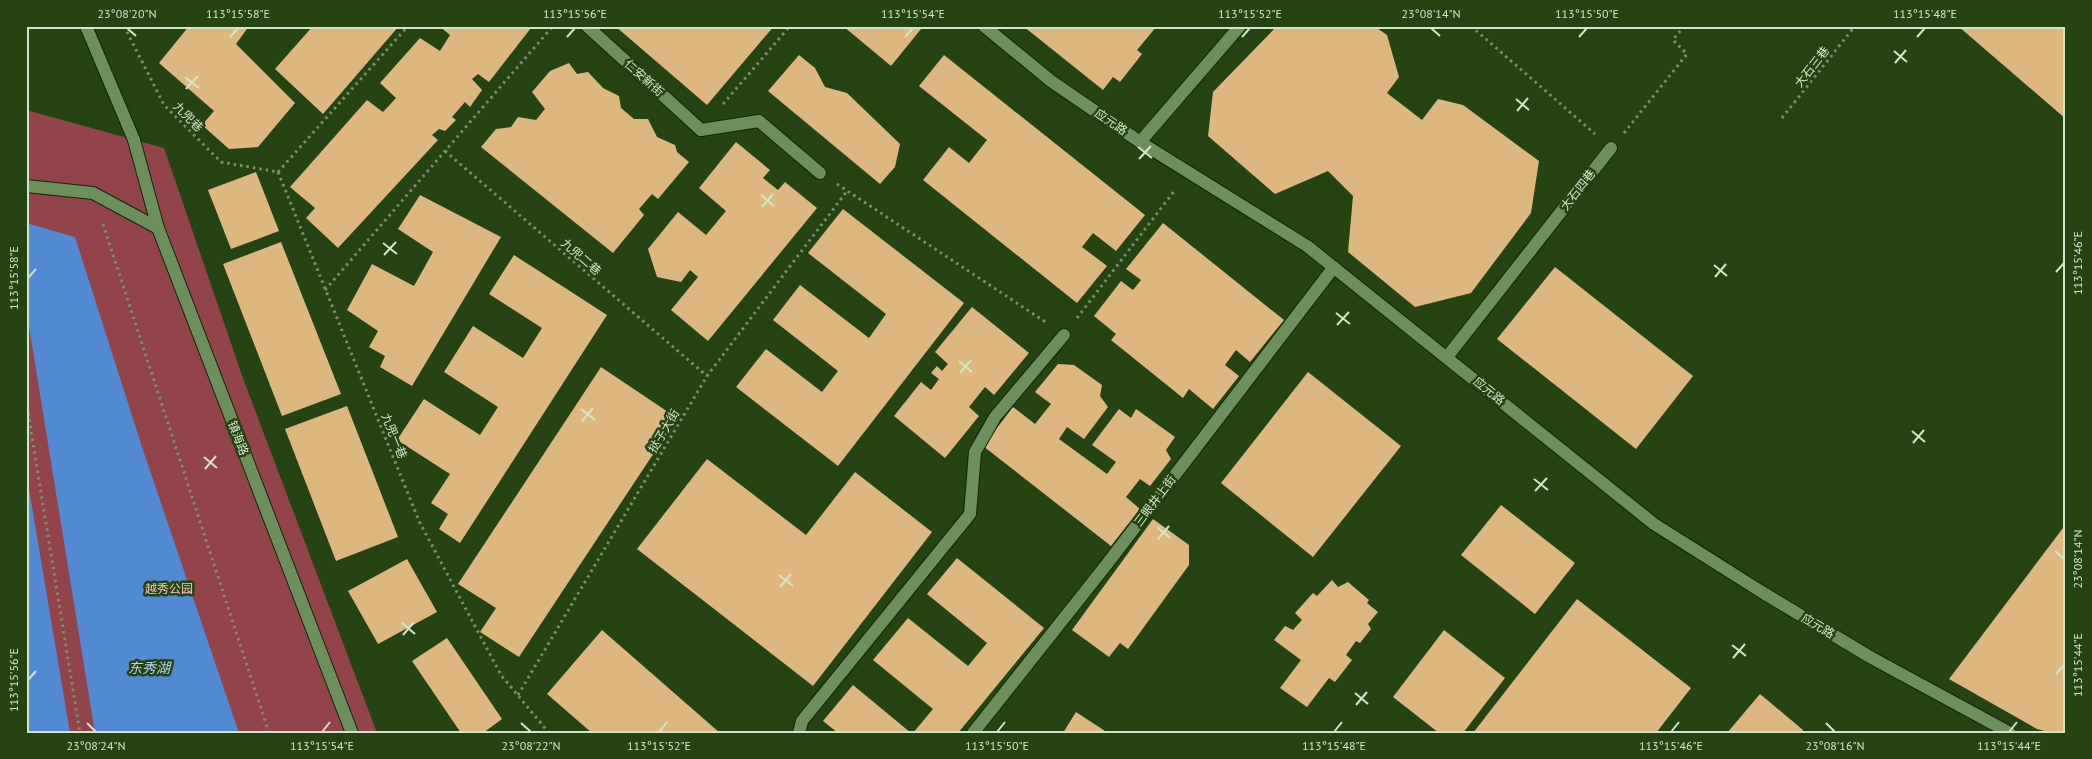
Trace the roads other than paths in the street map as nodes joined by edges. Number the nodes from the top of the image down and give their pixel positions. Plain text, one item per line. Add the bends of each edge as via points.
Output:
1 (86, 26) edge
2 (587, 26) edge
3 (984, 26) edge
4 (1240, 26) edge
5 (1140, 142) junction
6 (1611, 148) road end
7 (820, 173) road end
8 (26, 186) edge
9 (158, 228) junction
10 (1334, 267) junction
11 (1064, 334) road end
12 (1447, 357) junction
13 (352, 733) edge
14 (799, 733) edge
15 (973, 733) edge
16 (2010, 733) edge

1 - 9 street, 镇海路 via 134,140
2 - 7 street, 仁安新街 via 701,130 759,121
3 - 5 street, 应元路 via 1051,81
4 - 5 street
5 - 10 street, 应元路 via 1307,246
6 - 12 street, 大石四巷
8 - 9 street via 93,193
9 - 13 street, 镇海路
10 - 12 street, 应元路
10 - 15 street, 三眼井上街
11 - 14 street via 995,417 975,452 970,514 802,721
12 - 16 street, 应元路 via 1654,524 1870,657

